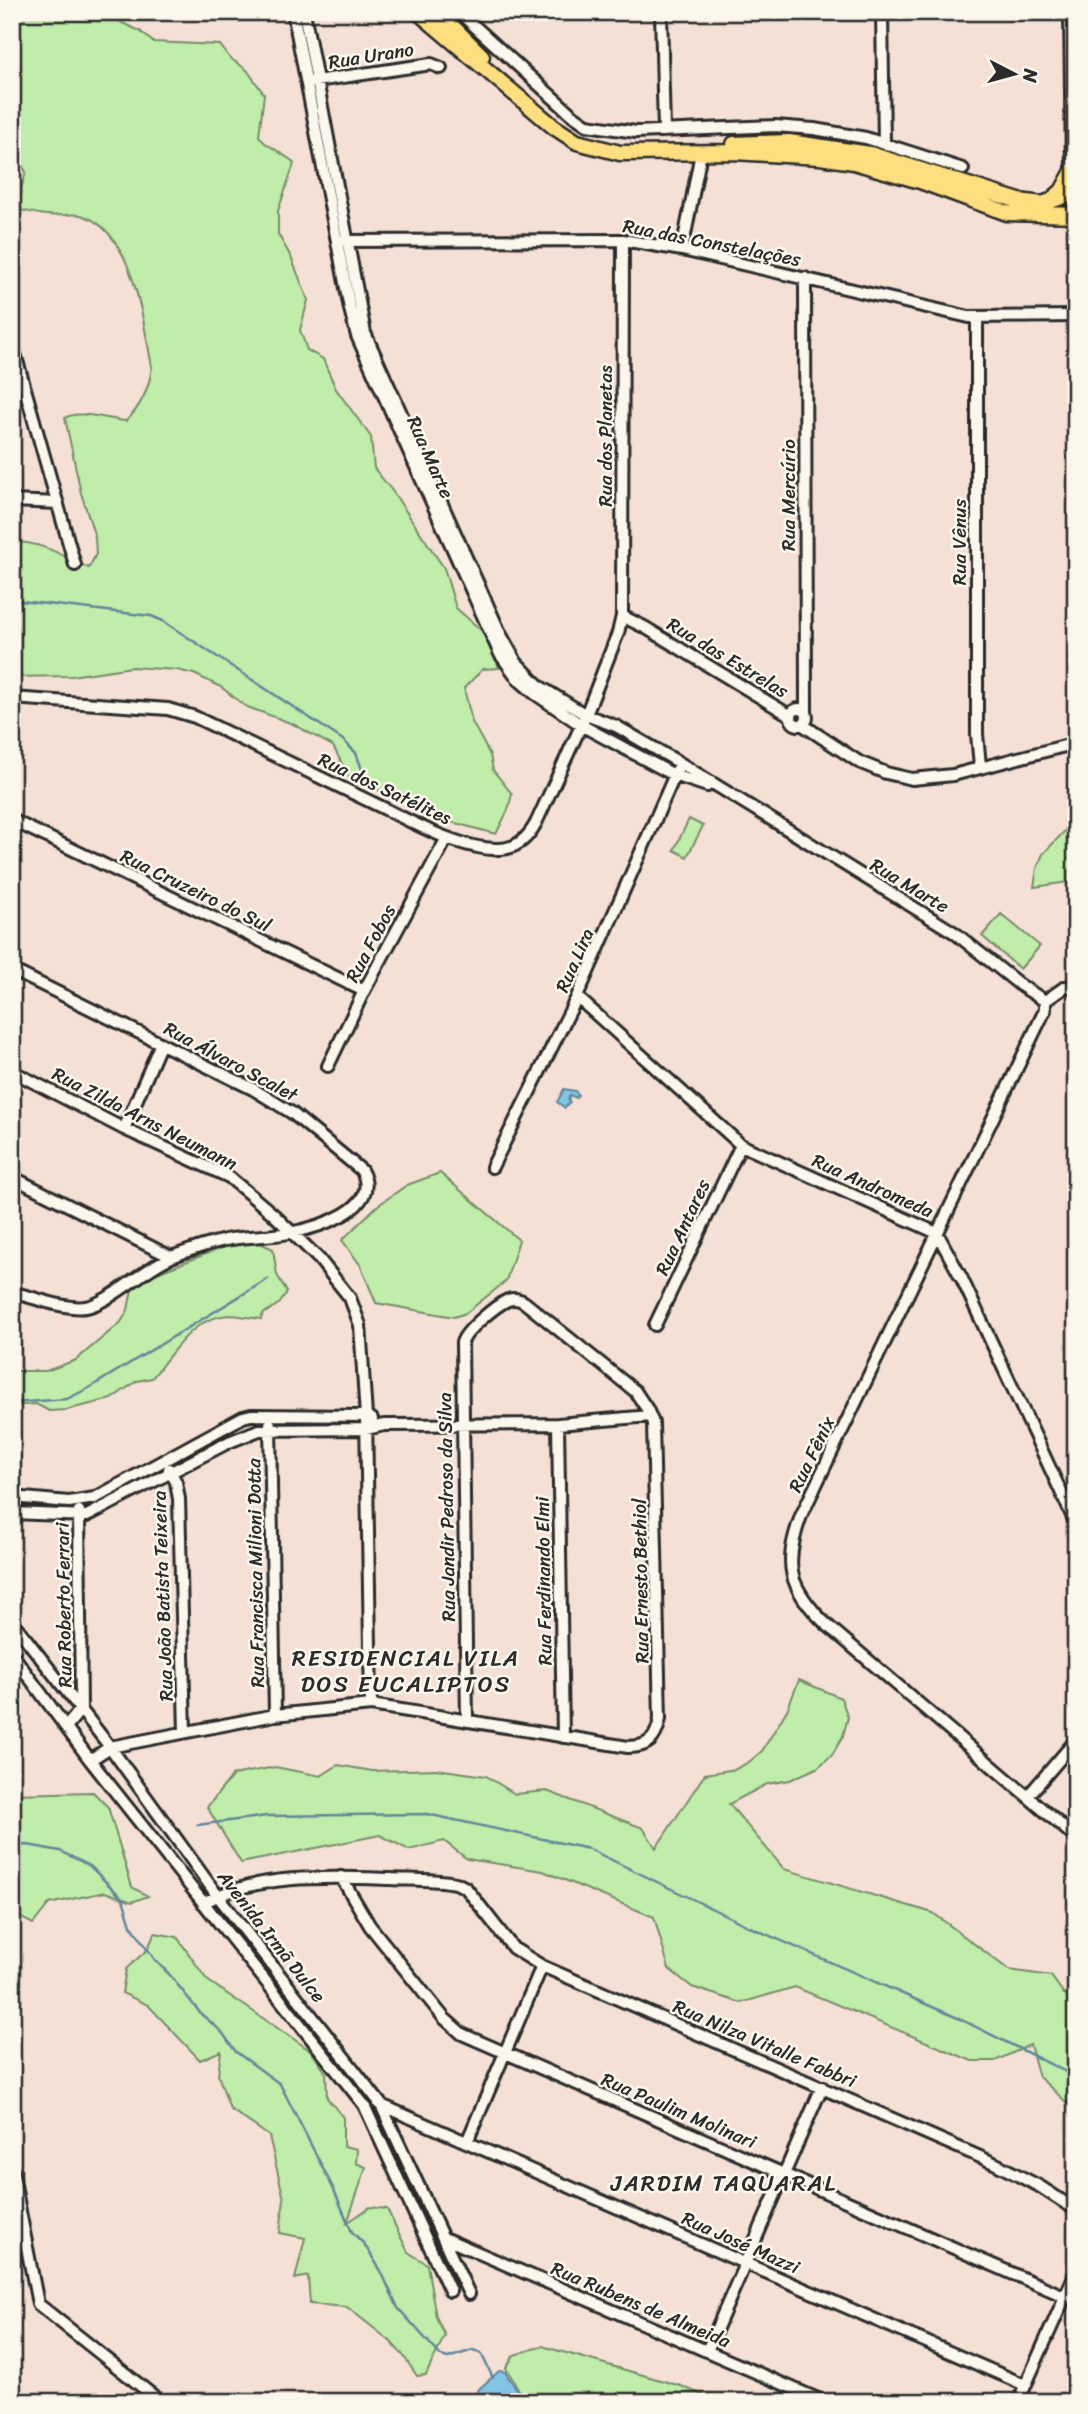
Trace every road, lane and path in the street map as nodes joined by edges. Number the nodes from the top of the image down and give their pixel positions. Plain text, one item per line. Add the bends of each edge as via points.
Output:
1 (293, 12) edge
2 (304, 12) edge
3 (418, 12) edge
4 (438, 12) edge
5 (459, 12) edge
6 (661, 12) edge
7 (882, 12) edge
8 (1070, 12) edge
9 (441, 68) dead end
10 (311, 82) junction
11 (1073, 123) edge
12 (664, 131) junction
13 (884, 143) junction
14 (701, 153) junction
15 (963, 169) dead end
16 (1074, 174) edge
17 (1074, 195) edge
18 (1053, 200) junction
19 (1076, 215) edge
20 (623, 240) junction
21 (343, 241) junction
22 (682, 250) junction
23 (805, 278) junction
24 (1076, 316) edge
25 (977, 317) junction
26 (12, 343) edge
27 (12, 501) edge
28 (58, 503) junction
29 (75, 565) dead end
30 (622, 616) junction
31 (646, 628) junction
32 (618, 633) junction
33 (12, 698) edge
34 (806, 712) junction
35 (791, 716) junction
36 (583, 720) junction
37 (803, 724) junction
38 (638, 739) junction
39 (1076, 743) edge
40 (632, 752) junction
41 (680, 763) junction
42 (980, 766) junction
43 (674, 775) junction
44 (719, 789) junction
45 (12, 820) edge
46 (447, 838) junction
47 (12, 970) edge
48 (1076, 986) edge
49 (364, 991) junction
50 (577, 997) junction
51 (1045, 1001) junction
52 (161, 1043) junction
53 (328, 1066) dead end
54 (12, 1071) edge
55 (124, 1129) junction
56 (741, 1145) junction
57 (492, 1167) dead end
58 (12, 1177) edge
59 (291, 1233) junction
60 (937, 1233) junction
61 (171, 1257) junction
62 (12, 1292) edge
63 (655, 1325) dead end
64 (270, 1415) junction
65 (366, 1416) junction
66 (650, 1416) junction
67 (558, 1424) junction
68 (384, 1425) junction
69 (463, 1425) junction
70 (366, 1429) junction
71 (270, 1430) junction
72 (164, 1461) junction
73 (171, 1472) junction
74 (12, 1497) edge
75 (78, 1501) junction
76 (12, 1513) edge
77 (80, 1518) junction
78 (1076, 1524) edge
79 (12, 1621) edge
80 (12, 1654) edge
81 (371, 1704) junction
82 (81, 1709) junction
83 (275, 1715) junction
84 (467, 1721) junction
85 (66, 1727) junction
86 (185, 1732) junction
87 (563, 1737) junction
88 (1076, 1740) edge
89 (110, 1747) junction
90 (90, 1760) junction
91 (1028, 1796) junction
92 (1076, 1838) edge
93 (341, 1877) junction
94 (217, 1895) junction
95 (204, 1903) junction
96 (542, 1966) junction
97 (505, 2054) junction
98 (822, 2087) junction
99 (380, 2103) junction
100 (366, 2109) junction
101 (467, 2142) junction
102 (12, 2170) edge
103 (784, 2175) junction
104 (1076, 2210) edge
105 (444, 2238) junction
106 (428, 2243) junction
107 (746, 2264) junction
108 (1076, 2272) edge
109 (450, 2291) dead end
110 (468, 2294) dead end
111 (1064, 2296) junction
112 (707, 2351) junction
113 (1025, 2385) junction
114 (161, 2402) edge
115 (825, 2402) edge
116 (1018, 2402) edge

1 - 10 street, Rua Marte
2 - 10 street, Rua Marte
3 - 14 main road via 576,142 620,153
4 - 18 main road via 533,101 595,142 823,146 890,159 1007,199 1042,204
5 - 12 street via 587,125
6 - 12 street
7 - 13 street
8 - 11 street
9 - 10 street, Rua Urano via 431,64
10 - 21 street, Rua Marte
11 - 16 street
12 - 13 street via 775,126
13 - 15 street
14 - 19 main road via 853,162 1007,213
14 - 22 street
16 - 17 main road
16 - 18 main road
17 - 18 main road
20 - 21 street, Rua das Constelações
20 - 22 street, Rua das Constelações
20 - 30 street, Rua dos Planetas
21 - 36 street, Rua Marte via 365,333 501,635 516,662 539,686
22 - 23 street, Rua das Constelações
23 - 25 street, Rua das Constelações
23 - 34 street, Rua Mercúrio
24 - 25 street, Rua das Constelações
25 - 42 street, Rua Vênus
26 - 28 street
27 - 28 street
28 - 29 street
30 - 31 street, Rua das Estrelas
30 - 32 street, Rua dos Planetas
31 - 32 street, Rua das Estrelas
31 - 35 street, Rua das Estrelas
32 - 36 street, Rua dos Satélites
33 - 46 street, Rua dos Satélites via 168,709 195,717
34 - 35 street via 795,710
34 - 37 street
35 - 37 street via 796,724
36 - 38 street, Rua Marte via 616,726
36 - 40 street, Rua Marte
36 - 46 street, Rua dos Satélites via 536,823 522,842 498,849
37 - 42 street via 859,762 886,773 912,779 953,775
38 - 40 street
38 - 41 street, Rua Marte
39 - 42 street
40 - 43 street, Rua Marte
41 - 43 street, Rua Lira
41 - 44 street, Rua Marte
43 - 44 street, Rua Marte
43 - 50 street, Rua Lira
44 - 51 street, Rua Marte via 955,933
45 - 49 street, Rua Cruzeiro do Sul
46 - 49 street, Rua Fobos
47 - 52 street, Rua Álvaro Scalet
48 - 51 street
49 - 53 street, Rua Fobos
50 - 56 street, Rua Andromeda
50 - 57 street, Rua Lira
51 - 60 street, Rua Fênix via 1045,1010
52 - 55 street
52 - 59 street, Rua Álvaro Scalet via 282,1107 361,1170 366,1186 359,1204 341,1217
54 - 55 street, Rua Zilda Arns Neumann
55 - 59 street, Rua Zilda Arns Neumann via 229,1177
56 - 60 street, Rua Andromeda
56 - 63 street, Rua Antares
58 - 61 street
59 - 61 street, Rua Álvaro Scalet via 226,1240
59 - 65 street, Rua Zilda Arns Neumann via 343,1286 356,1311
60 - 78 street, Rua Andromeda
60 - 91 street, Rua Fênix via 801,1516 790,1560 802,1597 820,1618
61 - 62 street, Rua Álvaro Scalet via 85,1307
64 - 65 street
64 - 71 street, Rua Francisca Milioni Dotta
64 - 72 street via 243,1418
65 - 68 street
65 - 70 street, Rua Zilda Arns Neumann
66 - 67 street
66 - 69 street, Rua Jandir Pedroso da Silva via 635,1391 520,1300 505,1301 463,1336
66 - 87 street, Rua Ernesto Bethiol via 655,1438 660,1719 656,1736 640,1747
67 - 69 street
67 - 87 street, Rua Ferdinando Elmi
68 - 69 street
68 - 70 street
69 - 84 street, Rua Jandir Pedroso da Silva
70 - 71 street
70 - 81 street, Rua Zilda Arns Neumann
71 - 73 street via 244,1434
71 - 83 street, Rua Francisca Milioni Dotta
72 - 73 street, Rua João Batista Teixeira
72 - 75 street via 95,1498
73 - 77 street
73 - 86 street, Rua João Batista Teixeira via 179,1499
74 - 75 street
75 - 77 street, Rua Roberto Ferrari
76 - 77 street
77 - 82 street, Rua Roberto Ferrari
79 - 82 street, Avenida Irmã Dulce
80 - 85 street, Avenida Irmã Dulce
81 - 83 street
81 - 84 street
82 - 85 street
82 - 89 street, Avenida Irmã Dulce
83 - 86 street
84 - 87 street
85 - 90 street, Avenida Irmã Dulce
86 - 89 street
88 - 91 street
89 - 90 street
89 - 94 street, Avenida Irmã Dulce
90 - 95 street, Avenida Irmã Dulce
91 - 92 street, Rua Fênix
93 - 94 street via 270,1883
93 - 96 street, Rua Nilza Vitalle Fabbri via 461,1885 513,1948
93 - 97 street, Rua Paulim Molinari via 370,1926 452,2027
94 - 95 street
94 - 99 street, Avenida Irmã Dulce
95 - 100 street, Avenida Irmã Dulce
96 - 97 street
96 - 98 street, Rua Nilza Vitalle Fabbri
97 - 101 street
97 - 103 street, Rua Paulim Molinari
98 - 103 street
98 - 104 street, Rua Nilza Vitalle Fabbri via 994,2163
99 - 100 street
99 - 101 street, Rua José Mazzi
99 - 105 street, Avenida Irmã Dulce
100 - 106 street, Avenida Irmã Dulce
101 - 107 street, Rua José Mazzi
102 - 114 street via 38,2304
103 - 107 street
103 - 111 street, Rua Paulim Molinari
105 - 106 street
105 - 110 street, Avenida Irmã Dulce
105 - 112 street, Rua Rubens de Almeida
106 - 109 street, Avenida Irmã Dulce
107 - 112 street
107 - 113 street, Rua José Mazzi
108 - 111 street
111 - 113 street
112 - 115 street, Rua Rubens de Almeida
113 - 116 street

